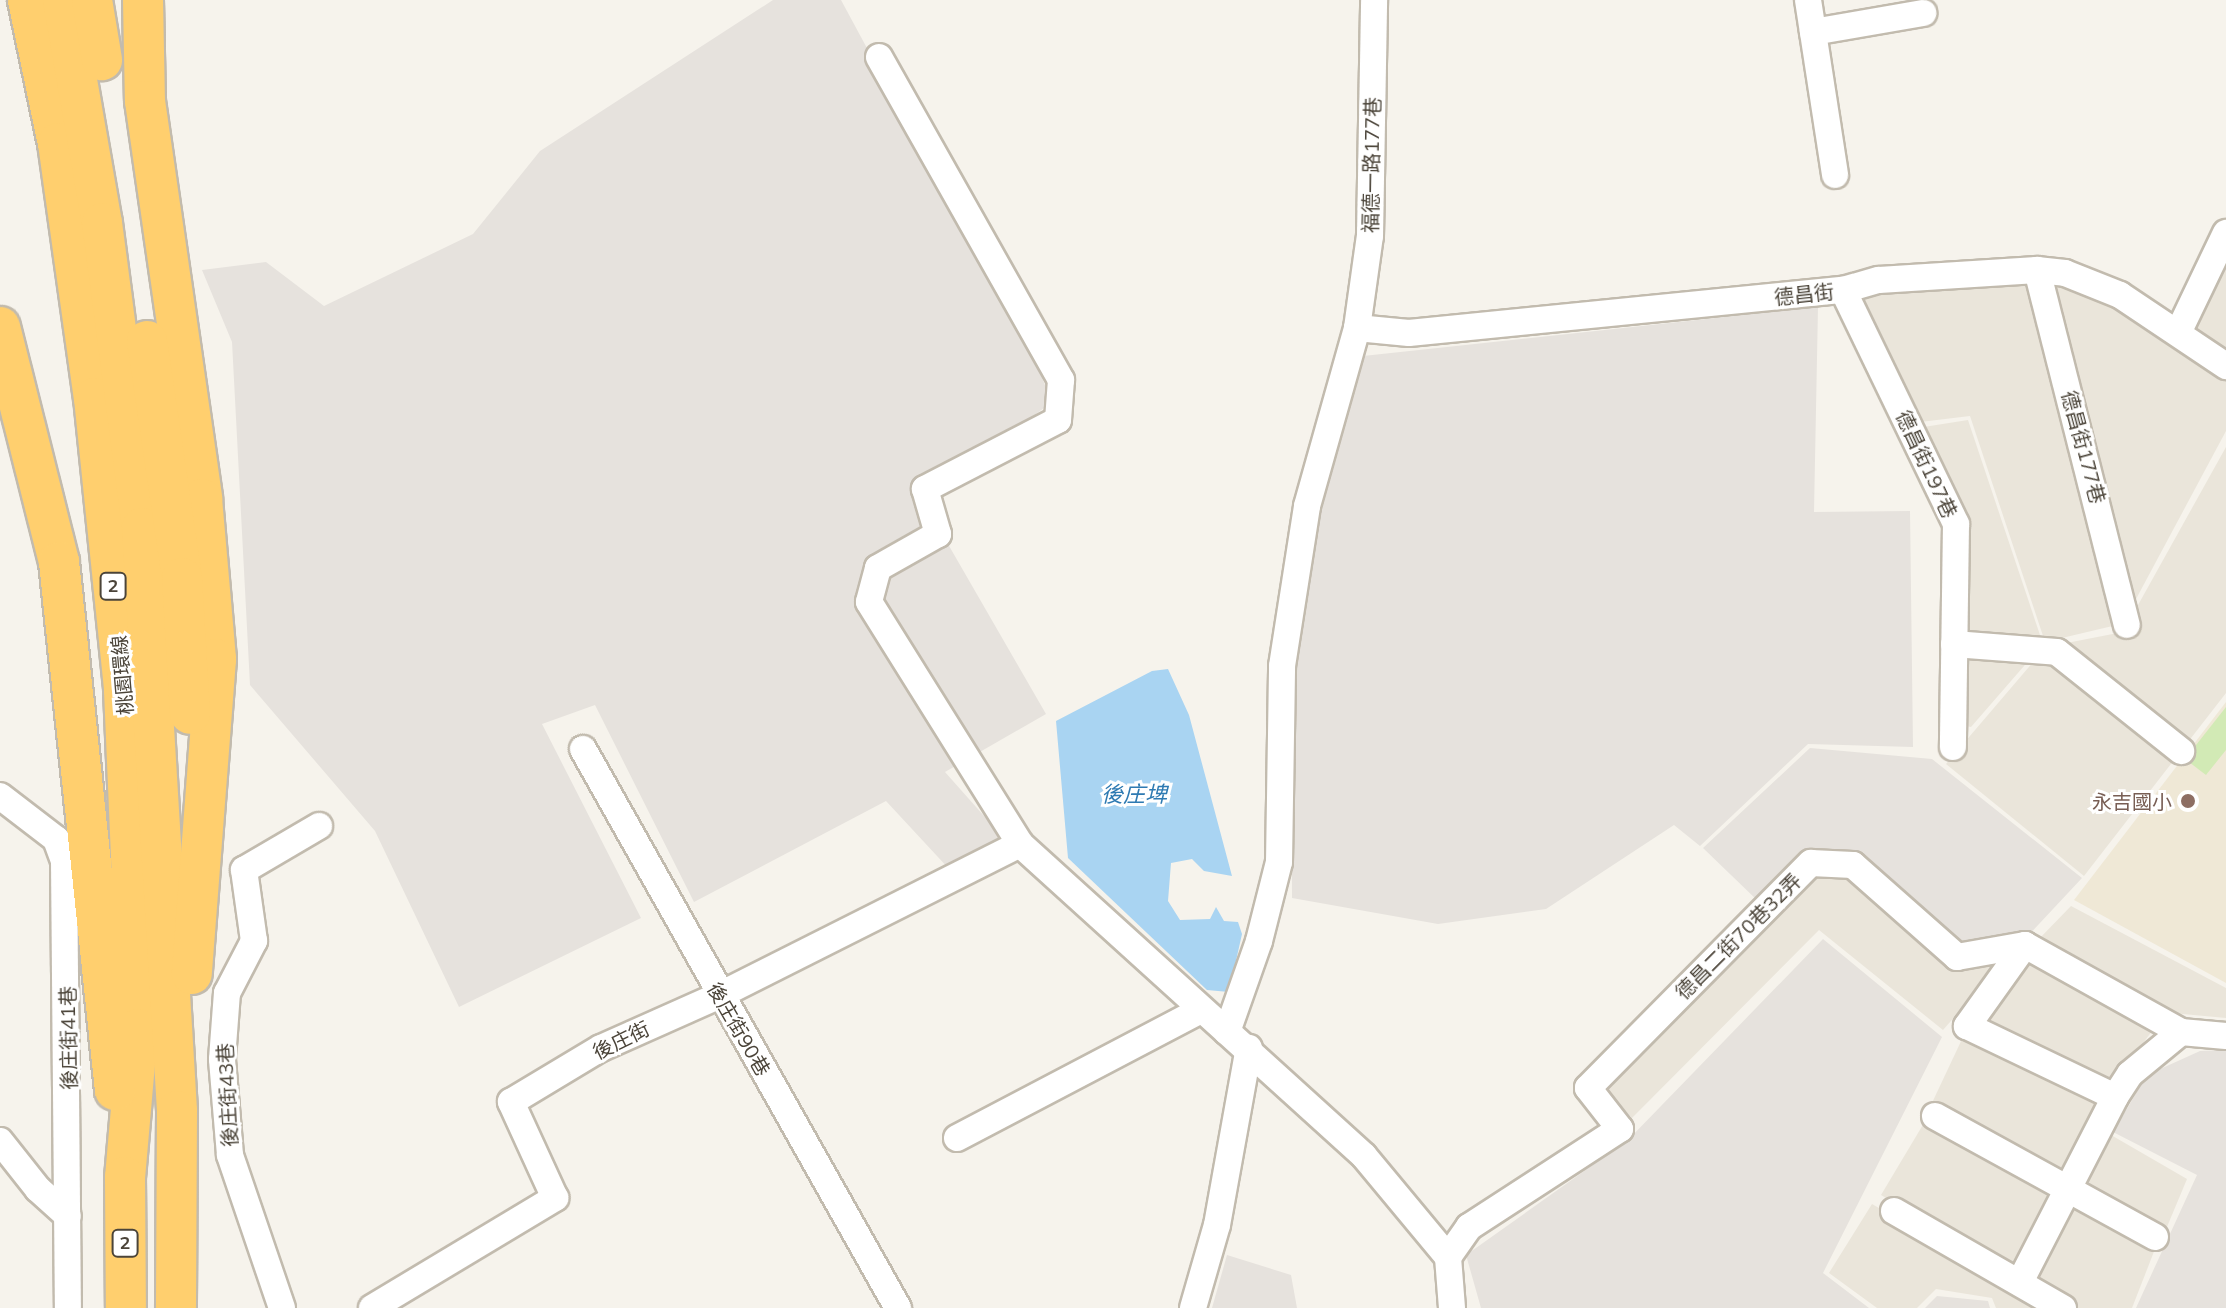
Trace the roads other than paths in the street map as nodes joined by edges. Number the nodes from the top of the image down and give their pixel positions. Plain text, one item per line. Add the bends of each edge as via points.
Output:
1 (28, 0) edge
2 (63, 0) edge
3 (92, 0) edge
4 (143, 0) edge
5 (1374, 0) edge
6 (1808, 0) edge
7 (1923, 13) dead end
8 (1813, 32) junction
9 (879, 57) dead end
10 (1835, 175) dead end
11 (2226, 233) edge
12 (2037, 270) junction
13 (1843, 290) junction
14 (0, 327) edge
15 (1357, 328) junction
16 (2178, 333) junction
17 (2226, 366) edge
18 (0, 441) edge
19 (2127, 625) dead end
20 (1954, 644) junction
21 (1953, 747) dead end
22 (583, 749) dead end
23 (2181, 751) dead end
24 (82, 775) junction
25 (0, 796) edge
26 (319, 826) dead end
27 (1020, 844) junction
28 (199, 862) junction
29 (2025, 945) junction
30 (720, 995) junction
31 (1201, 1010) junction
32 (1227, 1032) junction
33 (2181, 1032) junction
34 (2226, 1036) edge
35 (1249, 1048) junction
36 (2115, 1097) junction
37 (177, 1111) junction
38 (1935, 1116) dead end
39 (957, 1138) dead end
40 (0, 1141) edge
41 (125, 1177) junction
42 (2068, 1189) junction
43 (1894, 1211) dead end
44 (68, 1216) junction
45 (2155, 1237) dead end
46 (1448, 1257) junction
47 (2020, 1282) junction
48 (68, 1308) edge
49 (126, 1308) edge
50 (176, 1308) edge
51 (282, 1308) edge
52 (372, 1308) edge
53 (898, 1308) edge
54 (1193, 1308) edge
55 (1452, 1308) edge
56 (2063, 1308) edge

1 - 41 highway, 桃園環線 / 2 via 58,143 94,398 124,690 138,1029
2 - 37 highway, 桃園環線 / 2 via 102,223 142,528
3 - 28 highway via 182,578
4 - 28 highway via 145,101 202,499 216,659
5 - 15 street, 福德一路177巷 via 1370,236
6 - 8 street
7 - 8 street
8 - 10 street
9 - 27 street via 1061,380 1058,420 925,489 938,534 878,568 869,602
11 - 16 street
12 - 13 street, 德昌街 via 1879,280
12 - 16 street, 德昌街 via 2065,273 2120,295
12 - 19 street, 德昌街177巷
13 - 15 street, 德昌街 via 1409,333
13 - 20 street, 德昌街197巷 via 1956,524
14 - 24 highway via 59,562
15 - 32 street, 福德一路177巷 via 1307,506 1282,666 1279,862
16 - 17 street, 德昌街
18 - 24 highway via 39,576
20 - 21 street, 德昌街197巷
20 - 23 street via 2057,652
22 - 30 street, 後庄街90巷
24 - 41 highway
25 - 44 street, 後庄街41巷 via 56,839 64,861
26 - 51 street, 後庄街43巷 via 244,870 254,941 227,993 222,1059 230,1155
27 - 30 street, 後庄街
27 - 31 street
28 - 37 highway
29 - 33 street
29 - 36 street via 1967,1026
29 - 46 street, 德昌二街70巷32弄 via 1957,957 1853,865 1811,863 1588,1088 1620,1129 1469,1227
30 - 52 street, 後庄街 via 601,1048 511,1102 555,1198
30 - 53 street, 後庄街90巷
31 - 32 street
31 - 39 street
32 - 35 street
33 - 34 street
33 - 36 street via 2130,1074
35 - 46 street via 1364,1156
35 - 54 street via 1217,1225
36 - 42 street
37 - 50 highway, 桃園環線 / 2
38 - 42 street
40 - 44 street via 38,1189
41 - 49 highway, 桃園環線 / 2
42 - 45 street
42 - 47 street
43 - 47 street
44 - 48 street, 後庄街41巷
46 - 55 street
47 - 56 street

